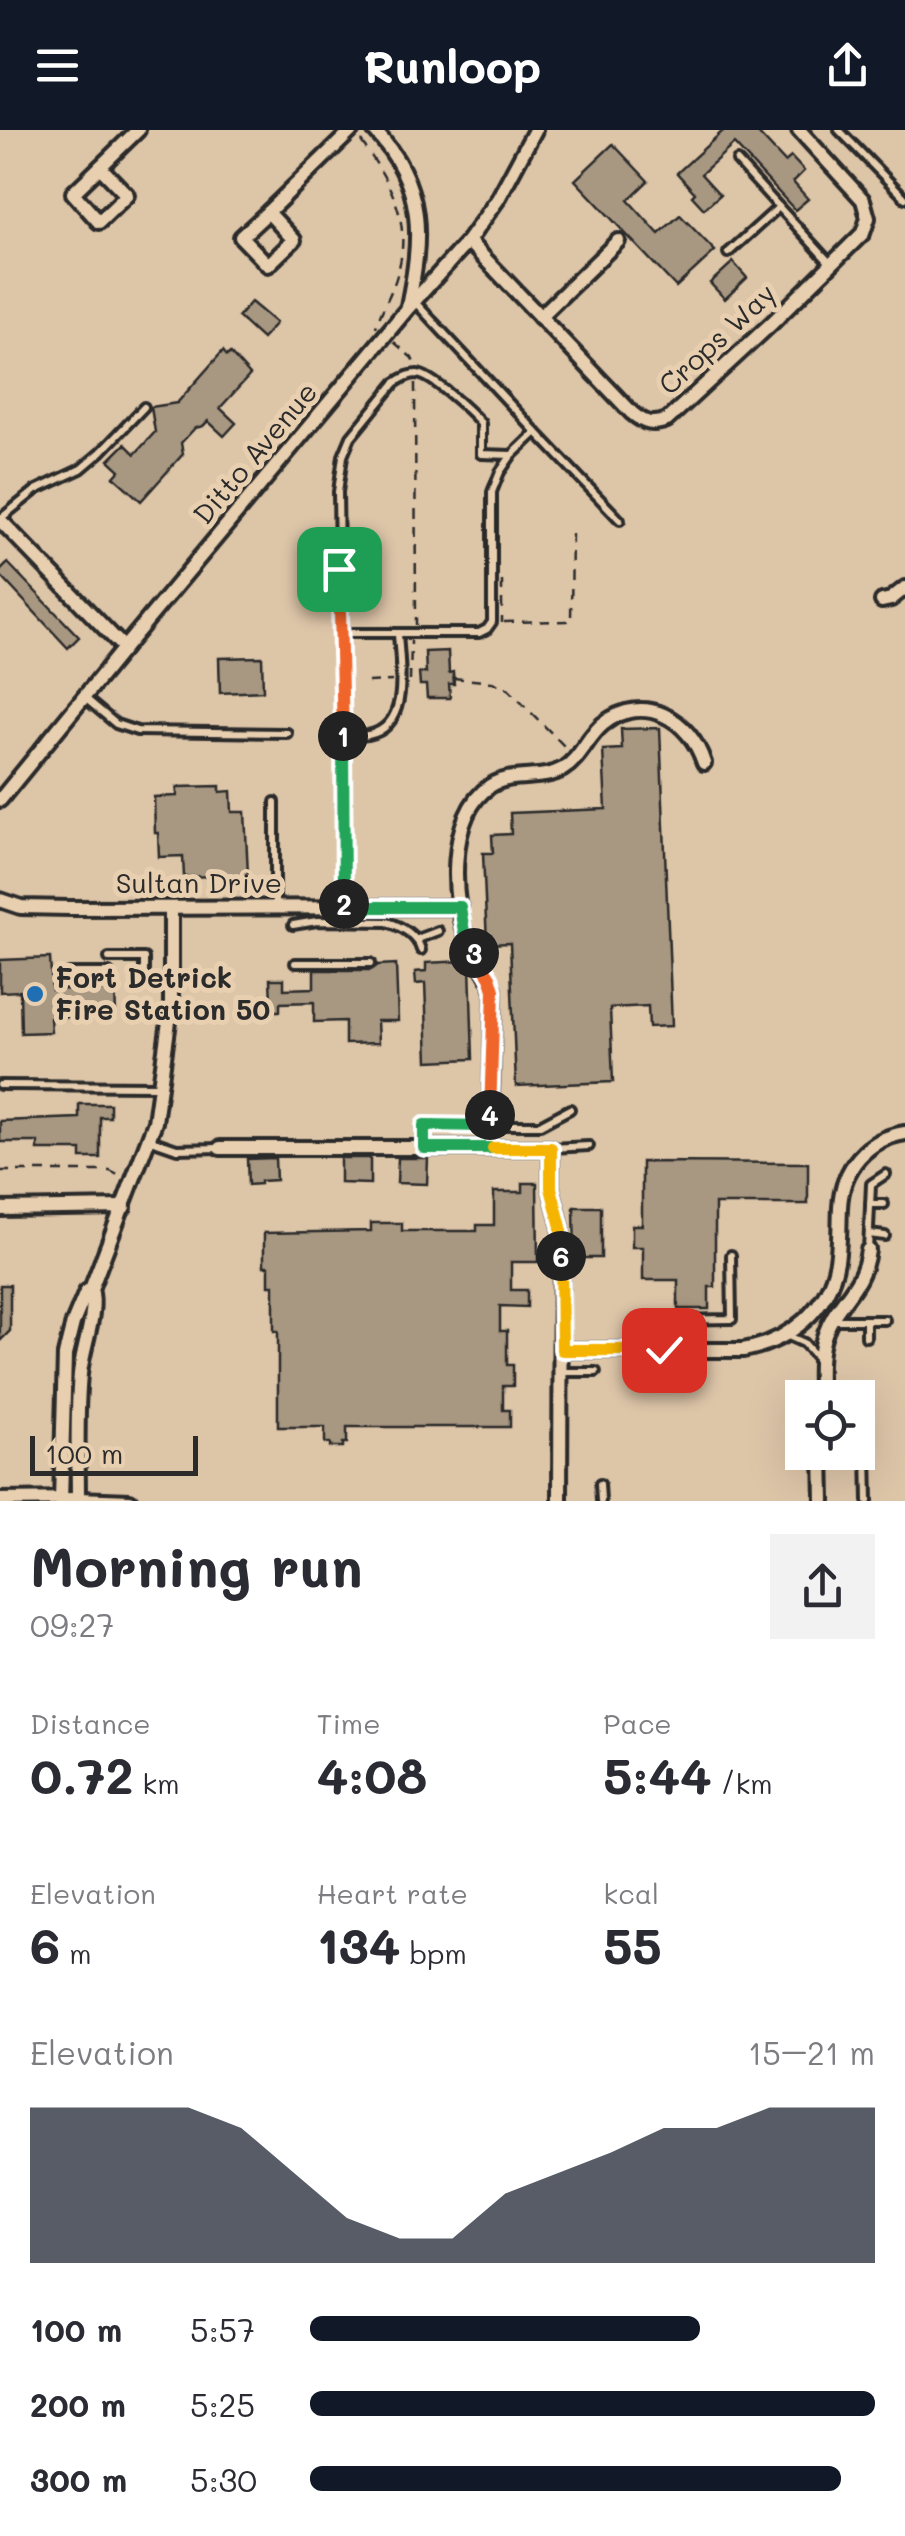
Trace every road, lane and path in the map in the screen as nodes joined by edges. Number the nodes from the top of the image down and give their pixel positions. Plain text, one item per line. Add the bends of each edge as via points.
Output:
1 (138, 130) edge
2 (352, 130) edge
3 (374, 130) edge
4 (535, 130) edge
5 (799, 130) edge
6 (840, 130) edge
7 (737, 162) dead end
8 (100, 167) dead end
9 (905, 198) edge
10 (779, 207) junction
11 (268, 212) dead end
12 (468, 241) junction
13 (618, 241) dead end
14 (728, 253) dead end
15 (418, 260) junction
16 (831, 264) junction
17 (443, 269) junction
18 (411, 305) junction
19 (540, 317) junction
20 (144, 407) dead end
21 (536, 432) junction
22 (512, 455) junction
23 (0, 520) edge
24 (620, 520) dead end
25 (572, 529) dead end
26 (905, 588) edge
27 (882, 601) dead end
28 (498, 629) dead end
29 (340, 633) junction
30 (398, 634) junction
31 (416, 641) dead end
32 (124, 648) junction
33 (453, 678) dead end
34 (420, 680) dead end
35 (400, 681) junction
36 (411, 681) junction
37 (368, 682) dead end
38 (84, 697) junction
39 (287, 734) dead end
40 (343, 735) junction
41 (576, 758) junction
42 (704, 763) dead end
43 (0, 800) edge
44 (275, 802) dead end
45 (0, 900) edge
46 (344, 907) junction
47 (460, 907) junction
48 (171, 908) junction
49 (276, 908) junction
50 (294, 925) dead end
51 (438, 931) dead end
52 (417, 940) junction
53 (420, 950) dead end
54 (109, 958) dead end
55 (296, 963) dead end
56 (371, 963) dead end
57 (70, 973) dead end
58 (109, 974) dead end
59 (144, 985) dead end
60 (0, 1085) edge
61 (161, 1086) junction
62 (570, 1110) dead end
63 (490, 1126) junction
64 (905, 1132) edge
65 (150, 1139) junction
66 (589, 1146) dead end
67 (220, 1148) joint
68 (424, 1148) junction
69 (551, 1148) junction
70 (0, 1170) edge
71 (886, 1174) dead end
72 (132, 1183) junction
73 (870, 1204) junction
74 (884, 1204) dead end
75 (124, 1207) junction
76 (0, 1209) edge
77 (869, 1234) junction
78 (884, 1236) dead end
79 (868, 1250) joint
80 (730, 1255) dead end
81 (92, 1289) junction
82 (831, 1320) junction
83 (866, 1320) junction
84 (885, 1320) dead end
85 (786, 1335) junction
86 (866, 1338) dead end
87 (562, 1350) junction
88 (664, 1350) junction
89 (820, 1361) junction
90 (562, 1372) junction
91 (596, 1372) dead end
92 (820, 1380) edge
93 (822, 1470) edge
94 (867, 1470) edge
95 (600, 1484) dead end
96 (3, 1500) edge
97 (62, 1500) edge
98 (78, 1500) edge
99 (130, 1501) edge
100 (560, 1501) edge
101 (600, 1501) edge
102 (822, 1501) edge
103 (868, 1501) edge

1 - 8 street
2 - 11 street
3 - 15 street via 412,192
4 - 12 street, Ditto Avenue
5 - 16 street, Crops Way via 866,209 863,233
6 - 9 lane
7 - 10 lane
10 - 14 lane
10 - 16 lane
12 - 17 street, Ditto Avenue
12 - 19 street, Crops Way
13 - 19 street
15 - 17 street
15 - 18 street
16 - 19 street, Crops Way via 659,423 632,413
17 - 18 street, Ditto Avenue
18 - 21 lane
18 - 32 street, Ditto Avenue
20 - 23 lane via 81,469 36,490
21 - 22 lane
21 - 24 lane
22 - 29 lane via 480,454 481,423 426,376 395,382 343,456
22 - 30 lane via 492,492 490,626 478,633
23 - 32 street
25 - 28 path via 571,622 502,622
26 - 27 street
29 - 30 lane
29 - 40 lane
30 - 35 lane
31 - 36 path via 410,641
32 - 38 street, Ditto Avenue
33 - 41 path via 508,689
34 - 36 path
35 - 36 path
35 - 37 path
35 - 40 lane via 392,721 366,736
38 - 39 lane via 116,724 137,731
38 - 43 street, Ditto Avenue
40 - 46 lane
41 - 42 street via 597,730 637,710 663,714 686,729
41 - 47 street via 551,774 500,781 479,797 458,848
44 - 49 lane
45 - 48 street, Sultan Drive via 21,907
46 - 47 street, Sultan Drive
46 - 49 street, Sultan Drive
47 - 63 street via 470,948 494,990
48 - 49 street, Sultan Drive
48 - 61 street via 172,1007
50 - 52 lane via 387,922
51 - 52 lane
52 - 53 lane
54 - 59 lane via 144,958
55 - 56 lane
57 - 58 lane
60 - 61 lane
61 - 65 street
62 - 63 lane via 540,1125
63 - 68 lane via 424,1125
64 - 85 street via 880,1140 850,1169 832,1282 809,1317
65 - 67 lane via 177,1149
65 - 72 street
66 - 69 lane
67 - 68 street
68 - 69 street
69 - 87 street via 551,1188 561,1227
70 - 72 path via 110,1171
71 - 73 lane via 871,1184
72 - 75 street
73 - 74 lane
73 - 77 lane
75 - 76 street
75 - 81 street
77 - 78 lane
77 - 79 lane
79 - 82 street via 861,1278
80 - 88 lane via 732,1319 663,1320
81 - 97 street via 65,1356
81 - 98 street via 80,1380
82 - 83 lane
82 - 89 street
83 - 84 lane
83 - 86 lane
85 - 88 street via 743,1350
85 - 89 lane
87 - 88 street
87 - 90 street
89 - 92 street
90 - 91 lane
90 - 100 street
93 - 102 street
94 - 103 lane
95 - 101 lane
96 - 97 street
97 - 98 street
98 - 99 street

